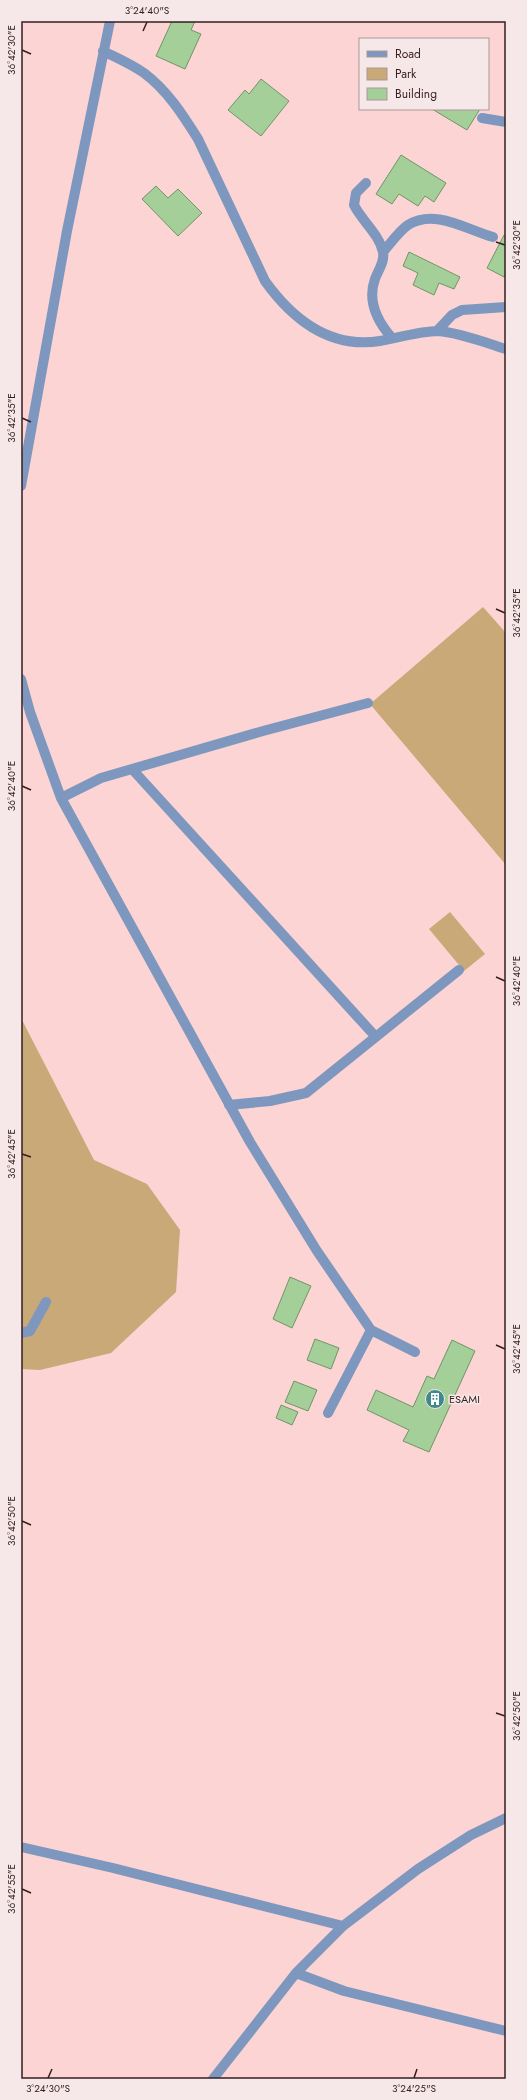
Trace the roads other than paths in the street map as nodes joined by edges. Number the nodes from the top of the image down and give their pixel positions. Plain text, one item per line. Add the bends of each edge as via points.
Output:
1 (110, 21) edge
2 (103, 51) junction
3 (482, 118) dead end
4 (506, 122) edge
5 (366, 183) dead end
6 (493, 237) dead end
7 (383, 252) junction
8 (506, 307) edge
9 (437, 331) junction
10 (392, 338) junction
11 (506, 349) edge
12 (21, 486) edge
13 (21, 679) edge
14 (368, 703) dead end
15 (132, 769) junction
16 (61, 798) junction
17 (459, 970) dead end
18 (375, 1036) junction
19 (229, 1105) junction
20 (46, 1302) dead end
21 (371, 1330) junction
22 (21, 1333) edge
23 (415, 1352) dead end
24 (328, 1412) dead end
25 (506, 1818) edge
26 (21, 1847) edge
27 (343, 1926) junction
28 (296, 1973) junction
29 (506, 2031) edge
30 (213, 2079) edge

1 - 2 street
2 - 10 street via 145,74 172,100 198,139 265,282 300,320 343,342
2 - 12 street via 67,231
3 - 4 street
5 - 7 street via 356,193 354,205
6 - 7 street via 452,223 423,219 406,226
7 - 10 street via 372,300 382,326
8 - 9 street via 456,312
9 - 10 street
9 - 11 street via 457,334
13 - 16 street
14 - 15 street
15 - 16 street via 101,778
15 - 18 street
16 - 19 street
17 - 18 street
18 - 19 street via 306,1093 270,1101
19 - 21 street via 288,1206
20 - 22 street via 30,1331
21 - 23 street
21 - 24 street
25 - 27 street via 471,1835 418,1869
26 - 27 street
27 - 28 street
28 - 29 street via 344,1991
28 - 30 street

